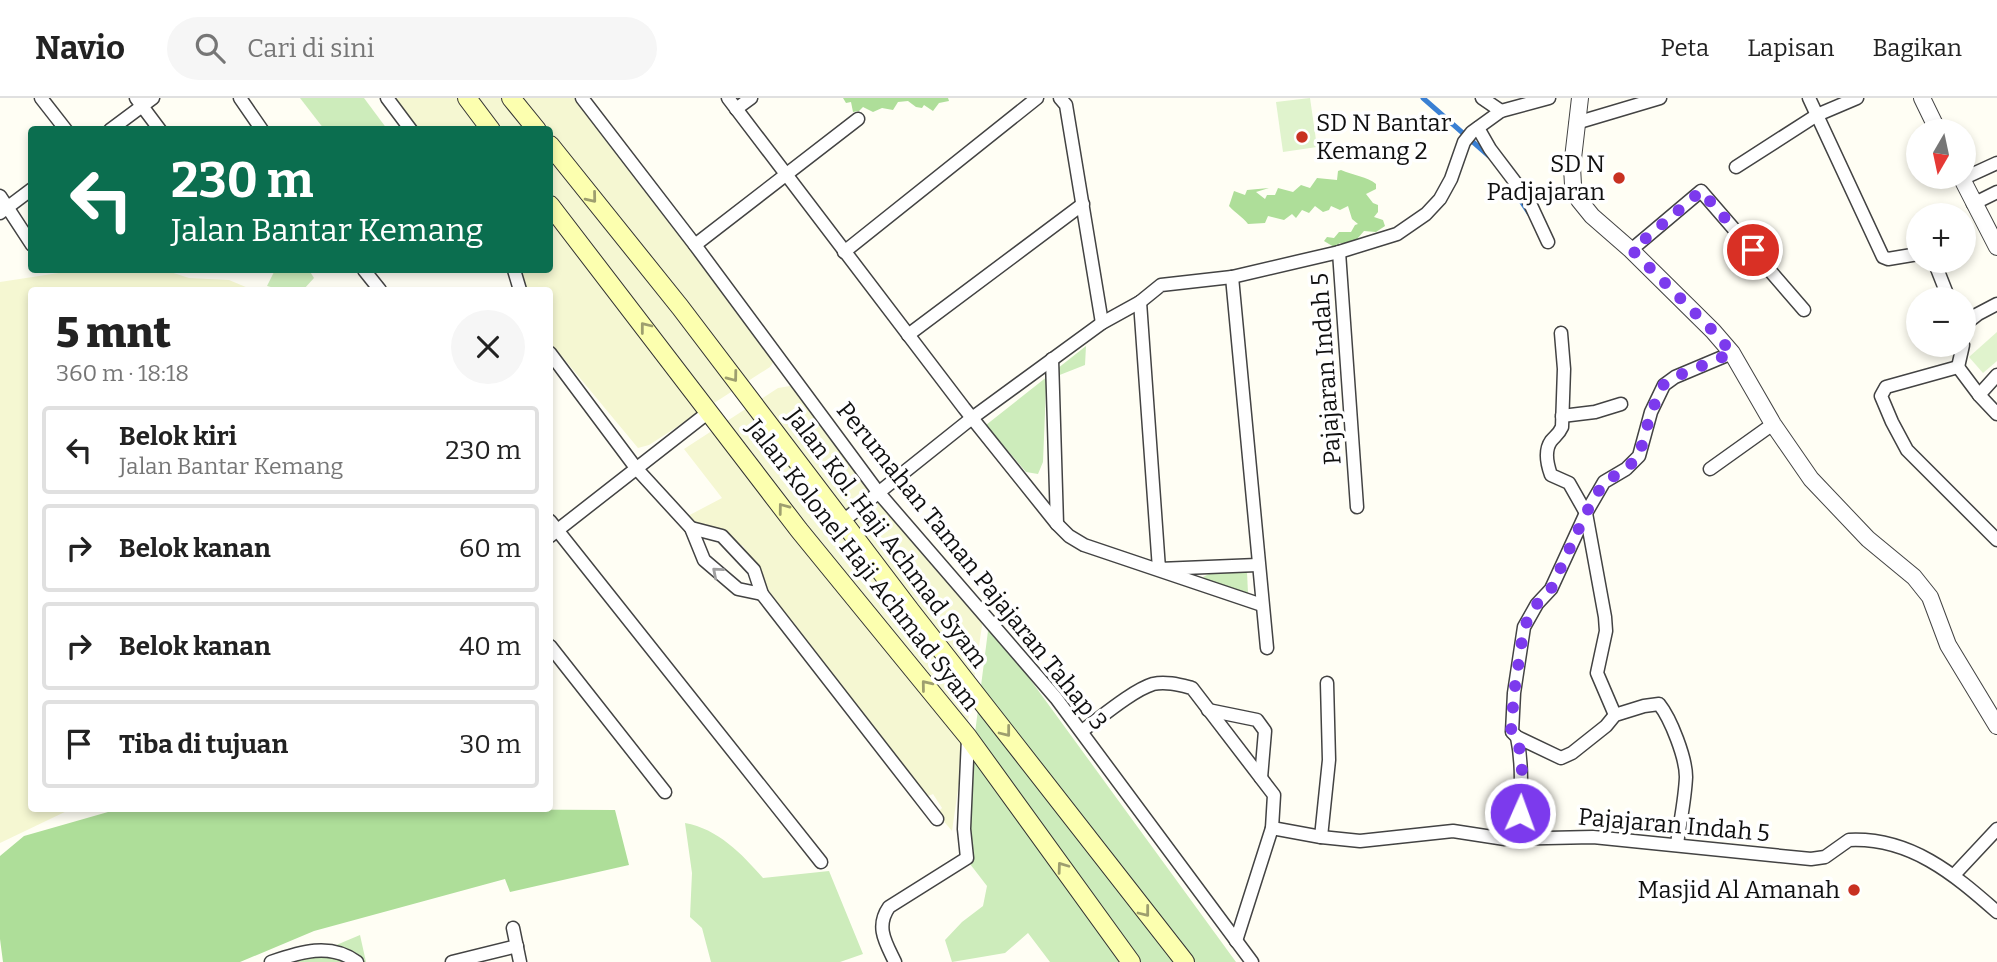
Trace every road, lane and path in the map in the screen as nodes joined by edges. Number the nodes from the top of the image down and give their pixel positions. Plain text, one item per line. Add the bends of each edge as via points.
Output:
1 (41, 98) edge
2 (240, 98) edge
3 (387, 98) edge
4 (467, 98) edge
5 (511, 98) edge
6 (582, 98) edge
7 (728, 98) edge
8 (751, 98) edge
9 (1037, 98) edge
10 (1060, 98) edge
11 (1482, 98) edge
12 (1549, 98) edge
13 (1580, 98) edge
14 (1660, 98) edge
15 (1809, 98) edge
16 (1857, 98) edge
17 (1922, 98) edge
18 (144, 101) edge
19 (736, 109) junction
20 (1501, 111) junction
21 (1817, 115) junction
22 (858, 119) dead end
23 (1932, 119) edge
24 (1576, 123) junction
25 (63, 126) edge
26 (115, 126) edge
27 (158, 126) edge
28 (259, 126) edge
29 (408, 126) edge
30 (488, 126) edge
31 (534, 126) edge
32 (1471, 134) junction
33 (553, 149) edge
34 (1997, 163) edge
35 (1736, 167) dead end
36 (1976, 172) edge
37 (785, 174) junction
38 (28, 191) edge
39 (1997, 192) edge
40 (1975, 203) edge
41 (1083, 204) junction
42 (3, 205) edge
43 (553, 209) edge
44 (1976, 209) edge
45 (28, 239) edge
46 (1548, 242) dead end
47 (695, 245) junction
48 (1997, 247) edge
49 (1632, 250) junction
50 (845, 252) junction
51 (1339, 252) junction
52 (1906, 256) edge
53 (366, 273) edge
54 (1232, 277) junction
55 (378, 287) edge
56 (1140, 302) junction
57 (1997, 304) edge
58 (1804, 310) dead end
59 (1976, 316) edge
60 (1102, 323) junction
61 (1561, 332) dead end
62 (908, 335) junction
63 (1732, 353) junction
64 (553, 357) edge
65 (1960, 357) edge
66 (1052, 359) junction
67 (1958, 367) junction
68 (1997, 375) edge
69 (1979, 395) junction
70 (1621, 404) dead end
71 (710, 411) junction
72 (1997, 414) edge
73 (1562, 416) junction
74 (972, 418) junction
75 (1773, 424) junction
76 (636, 468) junction
77 (1710, 469) dead end
78 (878, 492) junction
79 (1357, 507) dead end
80 (1586, 513) junction
81 (843, 521) junction
82 (1056, 524) junction
83 (553, 528) edge
84 (691, 528) junction
85 (553, 530) edge
86 (1997, 540) edge
87 (1257, 565) junction
88 (1159, 569) junction
89 (762, 594) junction
90 (1262, 605) junction
91 (1267, 648) dead end
92 (553, 650) edge
93 (1328, 683) dead end
94 (1991, 702) edge
95 (1208, 710) junction
96 (1615, 715) junction
97 (1997, 726) edge
98 (1082, 731) junction
99 (968, 737) junction
100 (1517, 737) junction
101 (1261, 778) junction
102 (665, 792) dead end
103 (937, 819) dead end
104 (1272, 828) junction
105 (1997, 829) edge
106 (1321, 837) junction
107 (1518, 839) junction
108 (1677, 844) junction
109 (821, 862) dead end
110 (1954, 875) junction
111 (1997, 912) edge
112 (513, 928) dead end
113 (1236, 940) junction
114 (517, 946) junction
115 (271, 962) edge
116 (357, 962) edge
117 (452, 962) edge
118 (520, 962) edge
119 (895, 962) edge
120 (1131, 962) edge
121 (1185, 962) edge
122 (1252, 962) edge

1 - 25 street
2 - 28 street
3 - 29 street
4 - 30 main road
5 - 31 main road
6 - 47 street, Perumahan Taman Pajajaran Tahap 3
7 - 19 street
8 - 19 street
9 - 50 street
10 - 41 street via 1066,105
11 - 20 street
12 - 20 street
13 - 24 street
14 - 24 street
15 - 21 street
16 - 21 street
17 - 23 street
18 - 26 street
18 - 27 street
19 - 37 street
20 - 32 street
21 - 35 street
21 - 52 street via 1884,257
22 - 37 street
24 - 49 street via 1572,167 1579,200
32 - 46 street via 1490,149 1528,199
32 - 51 street, Pajajaran Indah 5 via 1440,199 1426,214 1397,234
33 -> 81 main road, Jalan Kol. Haji Achmad Syam
34 - 36 street
37 - 47 street
37 - 50 street
38 - 42 street
39 - 40 street
41 - 60 street
41 - 62 street
42 - 45 street
71 -> 43 main road, Jalan Kolonel Haji Achmad Syam
44 - 48 street
47 - 78 street, Perumahan Taman Pajajaran Tahap 3
49 - 58 street via 1701,191
49 - 63 street
50 - 62 street
51 - 54 street
51 - 79 street, Pajajaran Indah 5
53 - 55 street
54 - 56 street via 1161,285
54 - 87 street
56 - 60 street
56 - 88 street
57 - 59 street
60 - 66 street
61 - 73 street
62 - 74 street
63 - 75 street
63 - 80 street via 1664,384 1639,456 1604,482
64 - 76 street
65 - 67 street
66 - 74 street
66 - 82 street
67 - 69 street
67 - 86 street via 1886,387 1881,396 1908,450
68 - 69 street
69 - 72 street
70 - 73 street
71 - 76 street
99 -> 71 main road, Jalan Kolonel Haji Achmad Syam via 799,530
73 - 80 street via 1559,433 1547,451 1549,472 1569,483
74 - 78 street
74 - 82 street
75 - 77 street
75 - 94 street via 1811,479 1930,597 1948,645
76 - 83 street
76 - 84 street
78 - 81 street
78 - 98 street, Perumahan Taman Pajajaran Tahap 3
80 - 96 street via 1606,631 1597,673
80 - 100 street via 1551,589 1524,627 1511,732
81 -> 121 main road, Jalan Kol. Haji Achmad Syam
82 - 88 street via 1084,545
89 -> 84 street via 738,589 704,560
84 - 89 street via 722,536 754,570
85 - 109 street
87 - 88 street
87 - 90 street
88 - 90 street
89 - 103 street
90 - 91 street
92 - 102 street
93 - 106 street via 1329,760
94 - 97 street
95 - 98 street via 1192,688 1155,684
95 - 101 street
95 - 101 street via 1262,724
96 - 100 street via 1573,753 1561,758
96 - 108 street via 1656,703 1667,716 1686,773
98 - 113 street, Perumahan Taman Pajajaran Tahap 3
99 - 119 street via 967,858 889,907 881,926
120 -> 99 main road, Jalan Kolonel Haji Achmad Syam
100 - 107 street
101 - 104 street via 1274,795
104 - 106 street, Pajajaran Indah 5
104 - 113 street
105 - 110 street
106 - 107 street, Pajajaran Indah 5 via 1377,840 1454,831
107 - 108 street, Pajajaran Indah 5 via 1593,837
108 - 110 street, Pajajaran Indah 5 via 1819,859 1843,842 1856,839 1905,847
110 - 111 street, Pajajaran Indah 5
112 - 114 street
113 - 122 street, Perumahan Taman Pajajaran Tahap 3
114 - 117 street
114 - 118 street
115 - 116 street via 299,952 331,950

